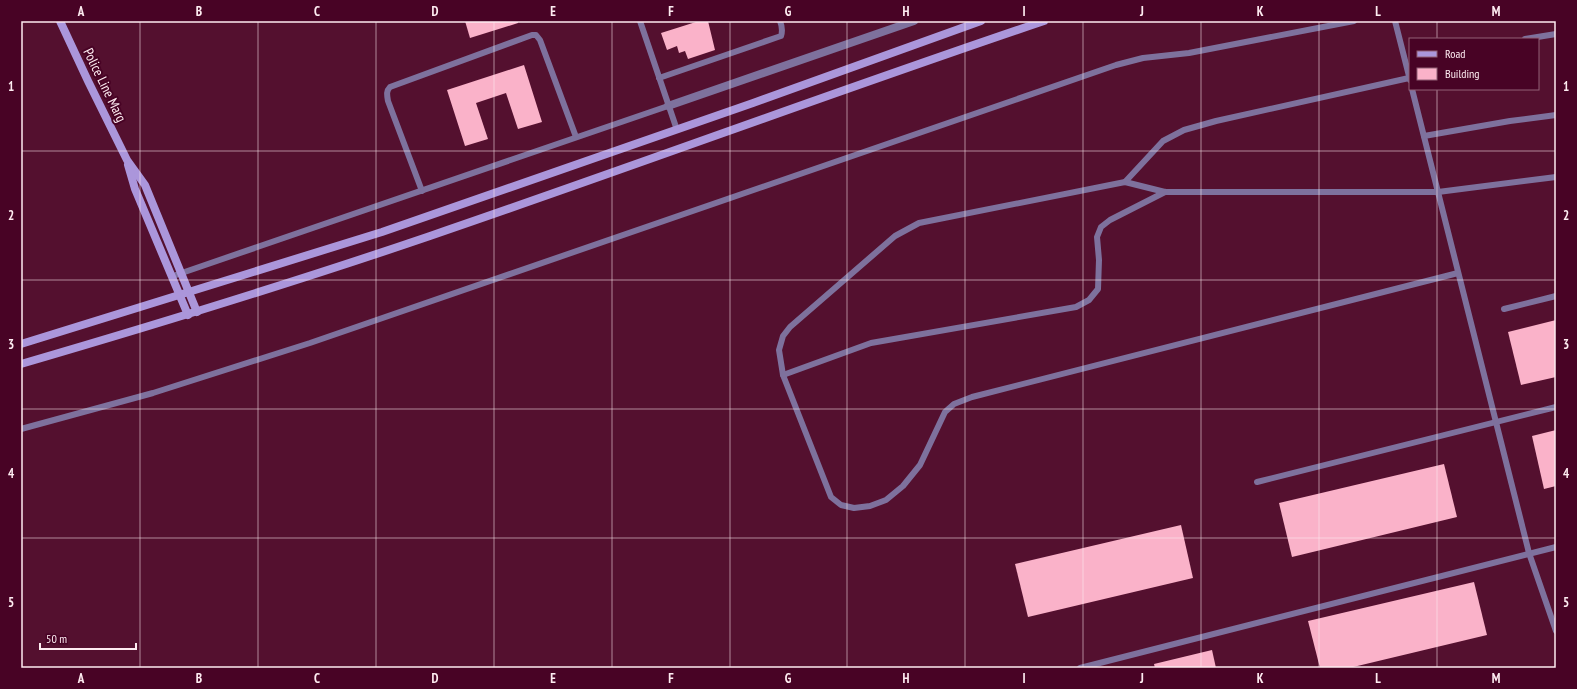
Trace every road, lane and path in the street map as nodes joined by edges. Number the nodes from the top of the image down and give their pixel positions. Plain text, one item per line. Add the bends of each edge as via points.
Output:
1 (60, 21) edge
2 (640, 21) edge
3 (780, 21) edge
4 (914, 21) edge
5 (981, 21) edge
6 (1044, 21) edge
7 (1354, 21) edge
8 (1395, 21) edge
9 (1556, 34) edge
10 (1531, 38) edge
11 (1407, 59) edge
12 (1409, 73) edge
13 (659, 78) junction
14 (1409, 80) edge
15 (1412, 90) edge
16 (668, 106) junction
17 (1556, 115) edge
18 (677, 130) junction
19 (1424, 136) junction
20 (576, 137) junction
21 (127, 160) junction
22 (1556, 177) edge
23 (1125, 182) junction
24 (422, 191) junction
25 (1165, 192) junction
26 (1438, 192) junction
27 (181, 273) junction
28 (1458, 273) junction
29 (173, 276) junction
30 (184, 293) junction
31 (1556, 296) edge
32 (1504, 309) dead end
33 (197, 312) junction
34 (188, 315) junction
35 (21, 344) edge
36 (21, 364) edge
37 (783, 375) junction
38 (1556, 407) edge
39 (1496, 423) junction
40 (21, 429) edge
41 (1257, 482) dead end
42 (1556, 547) edge
43 (1529, 553) junction
44 (1556, 631) edge
45 (1080, 668) edge

1 - 21 main road, Police Line Marg
2 - 13 lane
3 - 13 lane via 783,27 778,38
4 - 16 street
5 - 18 main road
6 - 33 main road via 429,236
7 - 40 lane via 1116,65 310,344 160,391
8 - 11 lane
9 - 10 lane
11 - 12 lane
13 - 16 lane
14 - 23 lane via 1184,130 1163,141
15 - 19 lane
16 - 18 lane
16 - 20 lane
17 - 19 lane
18 - 30 main road via 382,232
19 - 26 lane
20 - 24 lane
20 - 24 lane via 540,40 536,35 532,35 390,86 388,101
21 - 27 main road, Police Line Marg via 146,185
21 - 29 main road, Police Line Marg via 135,189
22 - 26 lane
23 - 25 lane
23 - 37 lane via 919,224 895,236 790,327 783,336 779,350
24 - 27 lane
25 - 26 lane
25 - 37 lane via 1101,227 1097,237 1098,289 1089,300 1076,307 871,343
26 - 28 lane
27 - 29 lane
27 - 30 main road, Police Line Marg
28 - 37 lane via 972,397 954,404 945,412 920,465 903,486 886,500 870,506 841,506 831,497
28 - 39 lane
29 - 30 main road, Police Line Marg
30 - 33 main road
30 - 34 main road
30 - 35 main road
31 - 32 lane
33 - 34 main road
34 - 36 main road
38 - 39 lane
39 - 41 lane
39 - 43 lane
42 - 43 lane
43 - 44 lane
43 - 45 lane

